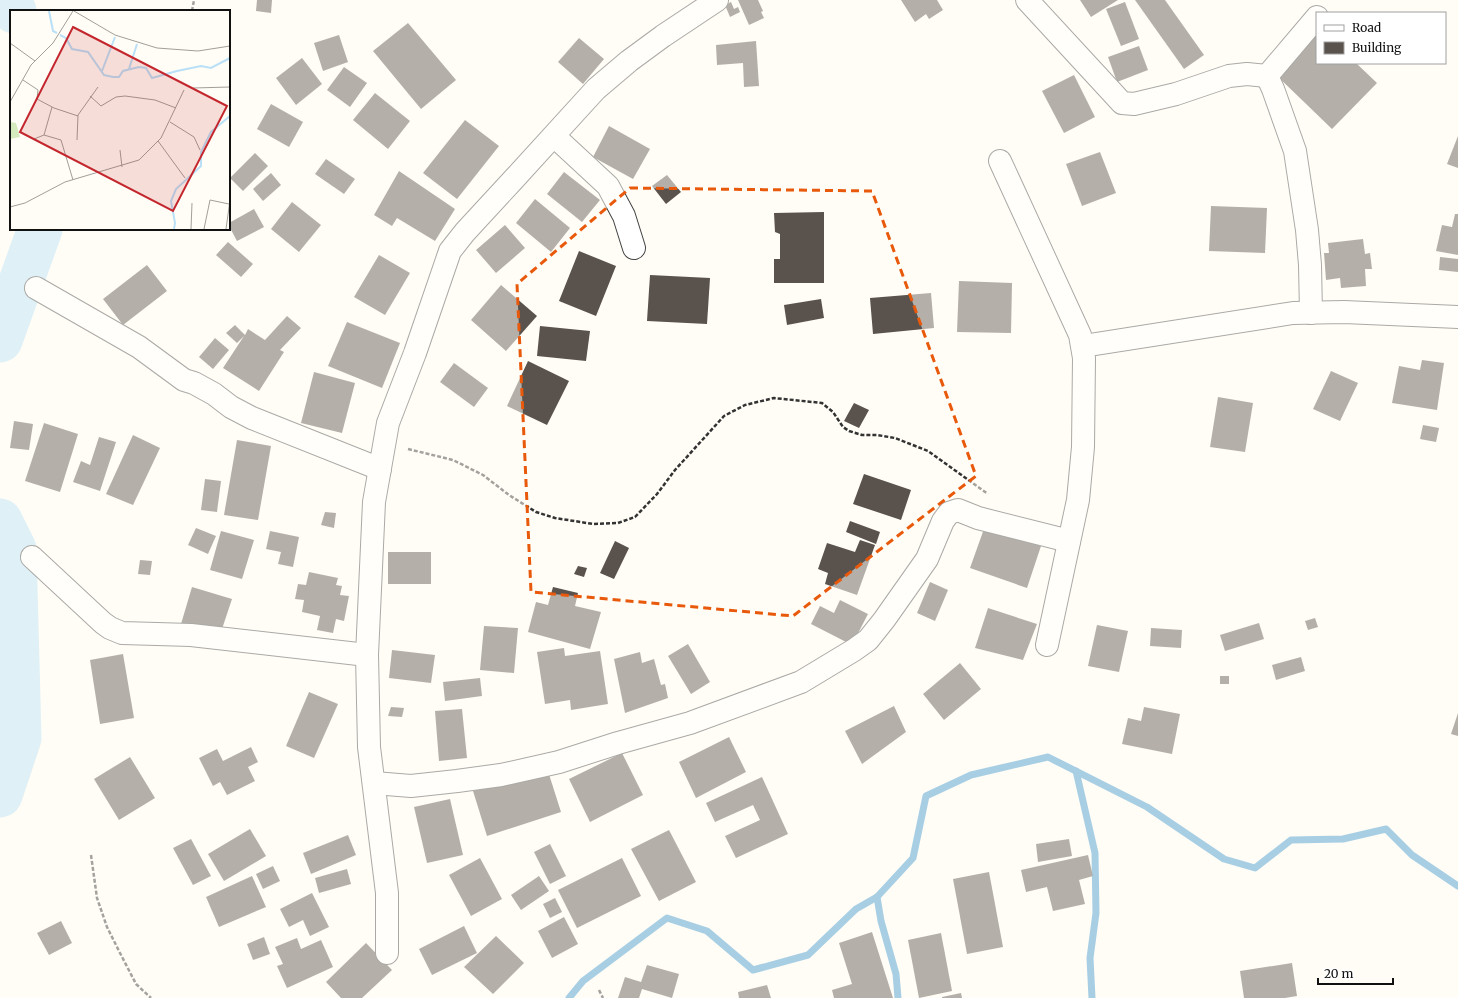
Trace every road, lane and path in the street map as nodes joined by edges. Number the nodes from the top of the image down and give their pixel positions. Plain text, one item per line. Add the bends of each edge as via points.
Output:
1 (194, 0) edge
2 (717, 0) edge
3 (1027, 0) edge
4 (192, 10) edge
5 (1316, 18) edge
6 (1267, 76) junction
7 (554, 136) junction
8 (1000, 161) dead end
9 (634, 248) dead end
10 (36, 288) dead end
11 (1311, 312) junction
12 (1458, 317) edge
13 (1083, 346) junction
14 (401, 448) dead end
15 (380, 470) junction
16 (988, 495) dead end
17 (1069, 541) junction
18 (32, 557) dead end
19 (1047, 645) dead end
20 (367, 655) junction
21 (374, 783) junction
22 (91, 855) dead end
23 (387, 953) dead end
24 (599, 990) dead end
25 (151, 998) edge
26 (603, 998) edge

1 - 4 path
2 - 7 street via 629,61 596,90
3 - 6 street via 1122,103 1134,104 1169,96 1228,76
5 - 6 street
6 - 11 street via 1295,151 1308,237
7 - 9 street via 608,186 624,216
7 - 15 street via 464,232 450,251 388,423
8 - 13 street via 1080,334
10 - 15 street via 133,343 184,380 214,394 231,407
11 - 12 street
11 - 13 street
13 - 17 street via 1084,447 1078,500
14 - 16 path via 453,460 483,475 536,512 593,524 618,523 635,517 724,416 745,405 774,398 822,403 849,431 895,438 928,451
15 - 20 street via 374,502
17 - 19 street
17 - 21 street via 978,518 958,510 949,513 942,521 927,559 868,640 801,682 690,723 559,762 501,775 450,782 411,786
18 - 20 street via 103,623 122,633 191,635
20 - 21 street via 369,747
21 - 23 street via 387,893
22 - 25 path via 97,898 108,927 136,984
24 - 26 path

